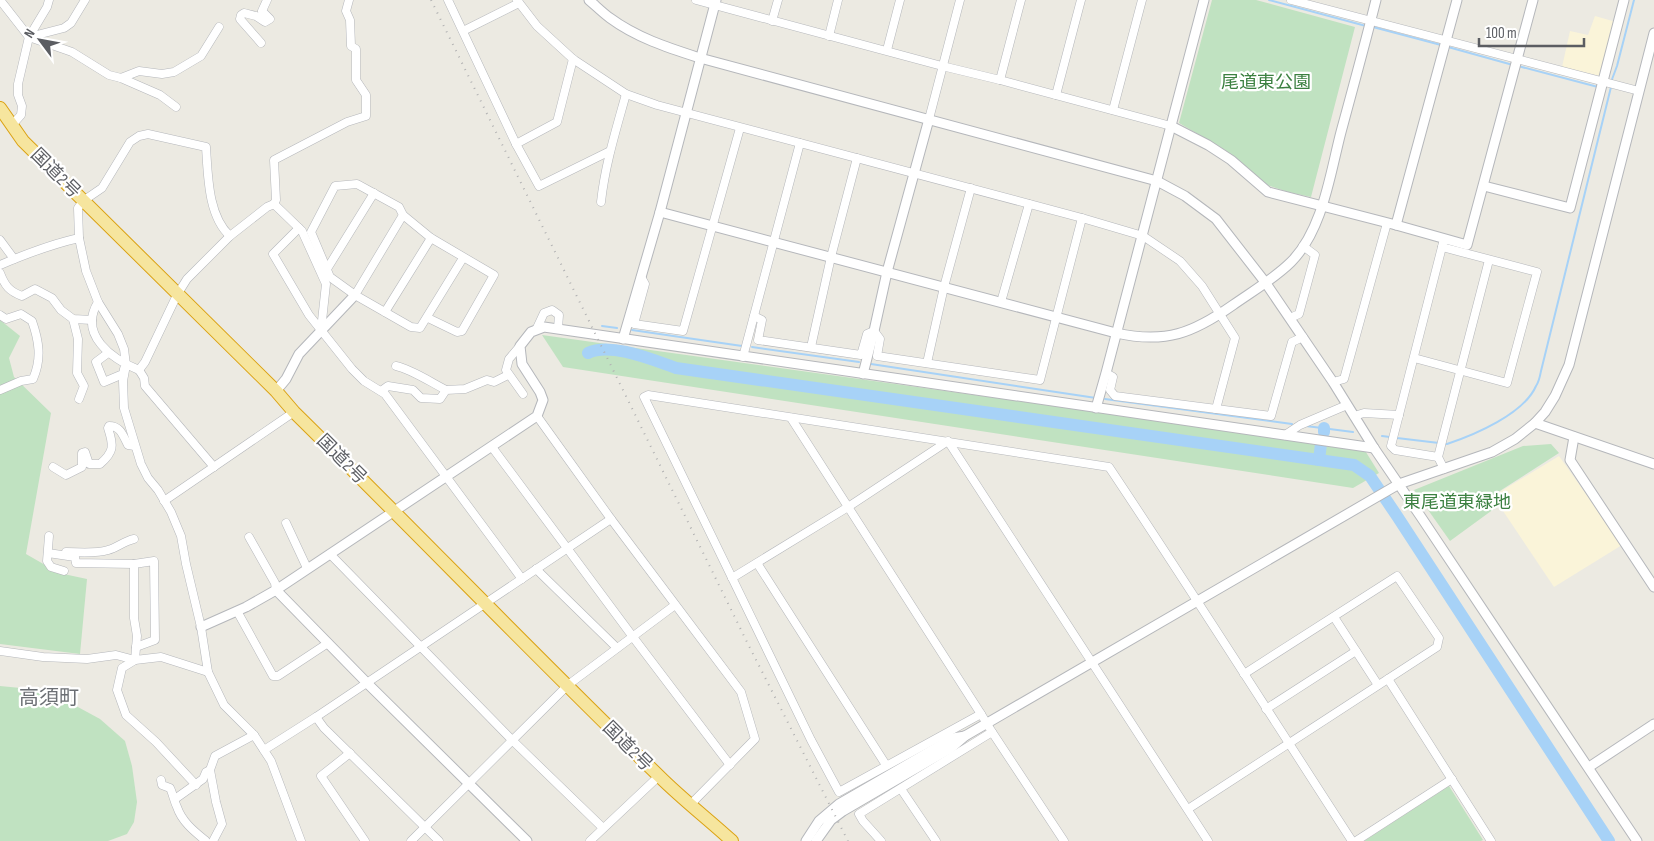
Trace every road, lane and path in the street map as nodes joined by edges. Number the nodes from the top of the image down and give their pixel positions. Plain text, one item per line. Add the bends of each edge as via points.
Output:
1 (0, 0) edge
2 (49, 0) edge
3 (84, 0) edge
4 (267, 0) edge
5 (349, 0) edge
6 (448, 0) edge
7 (589, 0) edge
8 (696, 0) edge
9 (778, 0) edge
10 (838, 0) edge
11 (900, 0) edge
12 (960, 0) edge
13 (1021, 0) edge
14 (1081, 0) edge
15 (1142, 0) edge
16 (1204, 0) edge
17 (1291, 0) edge
18 (1325, 0) edge
19 (1376, 0) edge
20 (1457, 0) edge
21 (1533, 0) edge
22 (1624, 0) edge
23 (518, 1) edge
24 (716, 2) edge
25 (1323, 8) junction
26 (772, 21) junction
27 (1370, 24) junction
28 (220, 27) dead end
29 (463, 31) junction
30 (1654, 33) edge
31 (829, 36) junction
32 (29, 37) junction
33 (260, 43) dead end
34 (1445, 45) junction
35 (886, 50) junction
36 (700, 58) junction
37 (573, 59) junction
38 (1516, 63) junction
39 (942, 66) junction
40 (121, 78) junction
41 (1000, 80) junction
42 (1606, 85) junction
43 (1639, 92) junction
44 (626, 94) junction
45 (1056, 95) junction
46 (176, 107) dead end
47 (0, 108) edge
48 (1113, 110) junction
49 (687, 113) junction
50 (929, 119) junction
51 (12, 125) junction
52 (1171, 126) junction
53 (740, 128) junction
54 (800, 143) junction
55 (516, 144) junction
56 (610, 151) junction
57 (857, 158) junction
58 (915, 173) junction
59 (1157, 181) junction
60 (1484, 186) junction
61 (971, 188) junction
62 (374, 193) junction
63 (83, 201) junction
64 (601, 202) dead end
65 (274, 204) junction
66 (1029, 204) junction
67 (1321, 206) junction
68 (660, 212) junction
69 (403, 215) junction
70 (1082, 218) junction
71 (1392, 224) junction
72 (713, 227) junction
73 (299, 228) junction
74 (230, 236) junction
75 (1143, 236) junction
76 (79, 238) junction
77 (432, 238) junction
78 (0, 240) edge
79 (774, 242) junction
80 (1443, 243) junction
81 (1303, 246) junction
82 (831, 257) junction
83 (463, 258) junction
84 (14, 259) junction
85 (1489, 260) junction
86 (0, 265) edge
87 (327, 269) junction
88 (887, 272) junction
89 (0, 273) edge
90 (641, 277) junction
91 (1265, 282) junction
92 (944, 287) junction
93 (177, 295) junction
94 (355, 295) junction
95 (98, 302) junction
96 (1001, 302) junction
97 (386, 312) junction
98 (0, 314) edge
99 (1220, 314) junction
100 (754, 316) junction
101 (1055, 316) junction
102 (428, 318) junction
103 (1290, 318) junction
104 (73, 319) junction
105 (92, 320) junction
106 (537, 328) junction
107 (558, 328) junction
108 (321, 330) junction
109 (874, 331) junction
110 (1116, 333) junction
111 (1303, 337) junction
112 (623, 339) junction
113 (520, 346) junction
114 (811, 347) junction
115 (108, 353) junction
116 (742, 356) junction
117 (1414, 358) junction
118 (927, 363) junction
119 (126, 365) junction
120 (396, 366) dead end
121 (139, 370) junction
122 (1460, 370) junction
123 (1106, 373) junction
124 (863, 374) junction
125 (508, 375) junction
126 (418, 376) junction
127 (1333, 382) junction
128 (0, 390) edge
129 (413, 390) junction
130 (446, 390) junction
131 (276, 391) junction
132 (381, 391) junction
133 (523, 394) dead end
134 (80, 399) dead end
135 (1347, 405) junction
136 (1096, 408) junction
137 (1216, 409) junction
138 (294, 412) junction
139 (537, 416) junction
140 (1354, 416) junction
141 (1399, 416) junction
142 (791, 418) junction
143 (1534, 423) junction
144 (1285, 435) junction
145 (1574, 436) junction
146 (948, 441) junction
147 (135, 446) junction
148 (492, 447) junction
149 (1374, 448) junction
150 (1438, 457) junction
151 (1654, 464) edge
152 (53, 467) dead end
153 (214, 467) junction
154 (1444, 469) junction
155 (447, 476) junction
156 (1395, 486) junction
157 (164, 501) junction
158 (848, 507) junction
159 (394, 510) junction
160 (611, 519) junction
161 (286, 523) dead end
162 (49, 536) dead end
163 (249, 537) dead end
164 (134, 538) dead end
165 (567, 548) junction
166 (48, 551) junction
167 (106, 551) junction
168 (330, 554) junction
169 (757, 563) junction
170 (106, 564) junction
171 (134, 564) junction
172 (308, 568) junction
173 (536, 569) junction
174 (64, 571) dead end
175 (732, 578) junction
176 (522, 579) junction
177 (1654, 587) edge
178 (276, 590) junction
179 (1198, 601) junction
180 (486, 604) junction
181 (676, 605) junction
182 (237, 611) junction
183 (1334, 618) junction
184 (201, 627) junction
185 (633, 637) junction
186 (328, 642) junction
187 (420, 646) junction
188 (136, 647) junction
189 (617, 648) junction
190 (0, 651) edge
191 (1356, 651) junction
192 (135, 660) junction
193 (1092, 662) junction
194 (208, 672) junction
195 (1244, 674) junction
196 (1388, 679) junction
197 (367, 683) junction
198 (568, 685) junction
199 (1378, 686) junction
200 (1266, 708) junction
201 (981, 714) junction
202 (316, 717) junction
203 (987, 723) junction
204 (1654, 724) edge
205 (992, 732) junction
206 (254, 735) junction
207 (965, 736) junction
208 (512, 740) junction
209 (1288, 743) junction
210 (264, 750) junction
211 (350, 753) junction
212 (730, 765) junction
213 (886, 765) junction
214 (1589, 767) junction
215 (210, 770) junction
216 (659, 776) junction
217 (1452, 779) junction
218 (161, 780) dead end
219 (469, 784) junction
220 (196, 785) junction
221 (901, 789) junction
222 (175, 798) junction
223 (690, 805) junction
224 (1188, 809) junction
225 (425, 827) junction
226 (603, 828) junction
227 (206, 841) edge
228 (213, 841) edge
229 (301, 841) edge
230 (365, 841) edge
231 (410, 841) edge
232 (439, 841) edge
233 (527, 841) edge
234 (590, 841) edge
235 (723, 841) edge
236 (732, 841) edge
237 (806, 841) edge
238 (816, 841) edge
239 (881, 841) edge
240 (936, 841) edge
241 (1064, 841) edge
242 (1208, 841) edge
243 (1352, 841) edge
244 (1356, 841) edge
245 (1490, 841) edge
246 (1637, 841) edge

1 - 32 street
2 - 32 street
3 - 32 street via 64,28
4 - 33 street via 262,11 270,19 266,22 244,14 240,18
5 - 65 street via 346,11 352,46 356,49 356,80 366,96 366,116 347,122 274,160
6 - 29 street
7 - 36 street via 626,29
8 - 24 street
9 - 26 street
10 - 31 street
11 - 35 street
12 - 39 street
13 - 41 street
14 - 45 street
15 - 48 street
16 - 52 street
17 - 25 street
18 - 25 street
19 - 27 street
20 - 34 street
21 - 38 street
22 - 42 street
23 - 29 street
23 - 37 street via 536,26
24 - 26 street
24 - 36 street
25 - 27 street
26 - 31 street
27 - 34 street
27 - 67 street
28 - 40 street via 201,56 174,72 138,71
29 - 55 street
30 - 43 street
31 - 35 street
32 - 40 street via 72,52 110,75
32 - 51 street via 18,84 21,115
34 - 38 street
34 - 71 street
35 - 39 street
36 - 49 street
36 - 50 street
37 - 44 street
37 - 55 street via 557,122
38 - 42 street
38 - 60 street
39 - 41 street
39 - 50 street
40 - 46 street via 160,95
41 - 45 street
42 - 43 street
42 - 60 street via 1570,208
43 - 143 street via 1569,365 1555,396
44 - 49 street
44 - 56 street
45 - 48 street
47 - 51 highway, 国道2号
48 - 52 street
49 - 53 street
49 - 68 street
50 - 58 street
50 - 59 street
51 - 63 highway, 国道2号 via 23,141
52 - 59 street
52 - 67 street via 1231,160 1268,192
53 - 54 street
53 - 72 street
54 - 57 street
54 - 79 street
55 - 56 street via 538,186
56 - 64 street
57 - 58 street
57 - 82 street
58 - 61 street
58 - 88 street
59 - 75 street
59 - 91 street via 1185,196 1216,219
60 - 80 street via 1467,246
61 - 66 street
61 - 92 street
62 - 69 street via 399,207
62 - 87 street
62 - 87 street via 357,184 335,186 311,232
63 - 74 street via 102,188 130,142 148,134 206,148 209,192 223,229
63 - 76 street via 78,208
63 - 93 highway, 国道2号
65 - 73 street
65 - 74 street
66 - 70 street
66 - 96 street
67 - 71 street
67 - 81 street via 1314,228
68 - 72 street
68 - 90 street
69 - 77 street
69 - 94 street
70 - 75 street
70 - 101 street
71 - 80 street
71 - 127 street via 1344,379
72 - 79 street
72 - 90 street via 683,331 634,324 645,284
73 - 108 street via 326,284
73 - 108 street via 273,254
74 - 93 street via 187,279
75 - 99 street via 1180,261
75 - 110 street
76 - 84 street via 54,243
76 - 95 street via 86,271
77 - 83 street
77 - 97 street
78 - 84 street
79 - 82 street
79 - 100 street
80 - 85 street
80 - 117 street
81 - 91 street via 1291,262
81 - 103 street via 1315,255 1299,314
82 - 88 street
82 - 114 street
83 - 102 street
83 - 102 street via 494,275 462,330 457,332
84 - 86 street
85 - 122 street
85 - 122 street via 1536,272 1534,282 1507,383
87 - 94 street via 330,277
88 - 92 street
88 - 109 street
89 - 104 street via 11,291 22,296 36,288 52,298
90 - 112 street
91 - 99 street
91 - 103 street
92 - 96 street
92 - 118 street
93 - 121 street
93 - 131 highway, 国道2号
94 - 97 street
94 - 108 street
95 - 105 street
95 - 119 street via 118,334
96 - 101 street
97 - 102 street via 411,327 420,328
98 - 128 street via 6,319 21,314 32,321 39,354 33,379
99 - 110 street via 1169,336 1151,338
99 - 137 street via 1235,338
100 - 114 street via 762,320 758,340
100 - 116 street
101 - 110 street
101 - 118 street via 1040,380
103 - 111 street
104 - 105 street
104 - 134 street via 78,339 77,373 84,386
105 - 115 street via 95,336
106 - 107 street
106 - 107 street via 544,313 552,310 559,315
106 - 113 street
107 - 112 street
108 - 131 street via 292,364
108 - 132 street via 364,381
109 - 114 street via 867,334 861,355
109 - 118 street via 880,339 877,356
109 - 124 street
110 - 123 street
111 - 127 street
111 - 137 street via 1292,342 1271,416
112 - 116 street
113 - 125 street via 509,359
113 - 139 street via 522,364 543,400
115 - 119 street
115 - 119 street via 96,362 104,382 123,374
116 - 124 street
117 - 122 street
117 - 141 street
119 - 121 street
119 - 147 street via 124,408
120 - 126 street
121 - 153 street via 145,386
122 - 150 street
123 - 136 street
123 - 137 street via 1113,377 1110,390 1116,396
124 - 136 street
125 - 130 street via 494,382 487,380 465,388
125 - 133 street
126 - 129 street
126 - 130 street
127 - 135 street
129 - 130 street via 421,398 440,399
129 - 132 street via 388,386
131 - 138 highway, 国道2号
132 - 155 street
135 - 140 street
135 - 144 street
136 - 144 street
138 - 153 street
138 - 159 highway, 国道2号
139 - 148 street
139 - 160 street
140 - 141 street via 1364,413
140 - 149 street
141 - 150 street via 1391,446 1395,450
142 - 146 street
142 - 158 street
142 - 175 street via 648,395 644,397
143 - 145 street
143 - 154 street via 1492,452
144 - 149 street
145 - 151 street
145 - 177 street via 1570,460
146 - 158 street
146 - 179 street via 1109,467
146 - 193 street
147 - 152 street via 128,445 115,426 109,426 112,452 100,464 89,464 85,452 82,453 82,467 66,475
147 - 157 street via 148,478
148 - 155 street
148 - 165 street
149 - 156 street
150 - 154 street
153 - 157 street
154 - 156 street
155 - 159 street
155 - 176 street
156 - 179 street
156 - 214 street
157 - 184 street via 181,536
158 - 169 street
158 - 201 street
159 - 168 street
159 - 180 highway, 国道2号
160 - 165 street
160 - 181 street
161 - 172 street
162 - 166 street
163 - 178 street
164 - 167 street
165 - 173 street
165 - 185 street
166 - 167 street
166 - 170 street via 75,557 76,563
166 - 174 street via 47,561 51,567
167 - 170 street
168 - 172 street
168 - 187 street
169 - 175 street
169 - 213 street
170 - 171 street
171 - 188 street
171 - 188 street via 154,561 155,640
172 - 178 street
173 - 176 street
173 - 189 street
175 - 213 street via 839,792
176 - 180 street
178 - 182 street
178 - 186 street
179 - 193 street
179 - 195 street
180 - 187 street
180 - 198 highway, 国道2号
181 - 185 street
181 - 212 street via 741,692 755,739
182 - 184 street
182 - 186 street via 273,676 278,676
183 - 191 street
183 - 195 street
183 - 196 street via 1397,576 1439,638 1437,647
184 - 194 street
185 - 189 street
185 - 212 street
186 - 197 street
187 - 197 street
187 - 208 street
188 - 192 street
189 - 198 street
190 - 192 street via 88,659 116,655
191 - 199 street
191 - 200 street
192 - 194 street via 161,657
192 - 220 street via 122,668 119,677 117,690 126,715
193 - 203 street
193 - 224 street
194 - 206 street via 224,705
195 - 200 street
196 - 199 street
196 - 217 street
197 - 202 street
197 - 219 street
198 - 208 street
198 - 216 highway, 国道2号
199 - 209 street
200 - 209 street
201 - 203 street
201 - 213 street
202 - 210 street
202 - 211 street
203 - 205 street
203 - 207 street
204 - 214 street
205 - 221 street
205 - 241 street
206 - 210 street
206 - 215 street via 215,756
207 - 237 street via 953,738 838,804 819,821
207 - 238 street via 951,748 843,811
208 - 219 street
208 - 226 street
209 - 224 street
209 - 243 street
210 - 229 street via 280,782
211 - 225 street
211 - 230 street via 321,776
212 - 223 street
214 - 246 street
215 - 220 street
215 - 228 street via 222,824
216 - 223 highway, 国道2号
216 - 226 street
217 - 244 street
217 - 245 street
218 - 222 street
219 - 225 street
219 - 233 street
220 - 222 street
221 - 239 street via 859,814
221 - 240 street
222 - 227 street via 189,827
223 - 235 highway, 国道2号
223 - 236 highway, 国道2号
224 - 242 street
225 - 231 street
225 - 232 street
226 - 234 street

